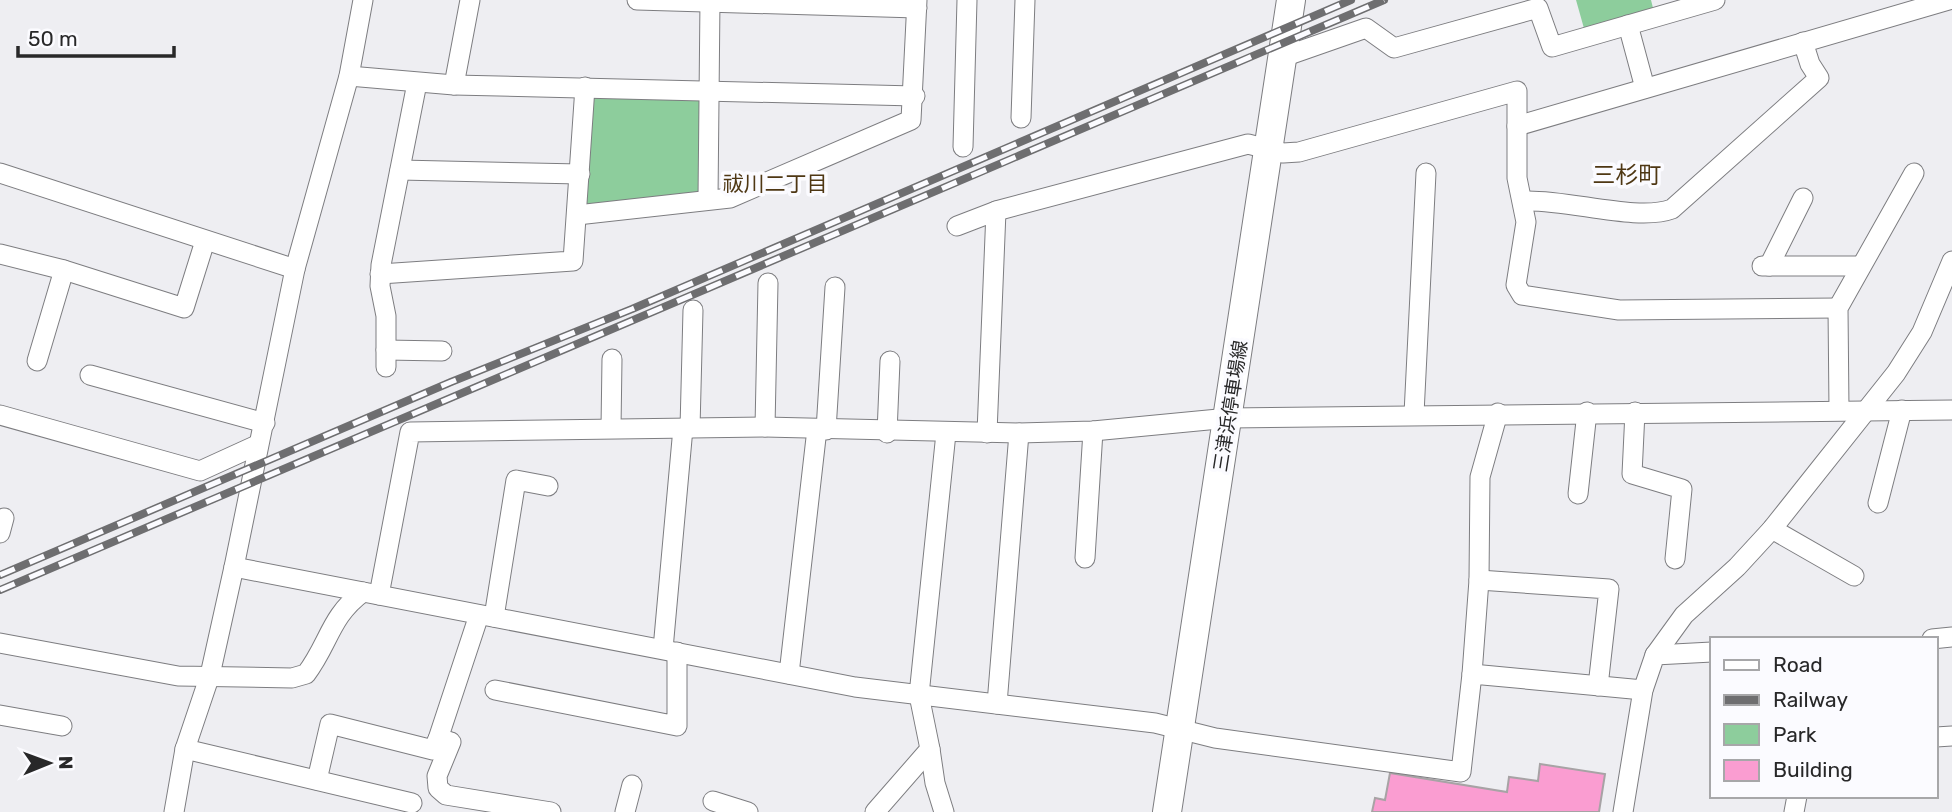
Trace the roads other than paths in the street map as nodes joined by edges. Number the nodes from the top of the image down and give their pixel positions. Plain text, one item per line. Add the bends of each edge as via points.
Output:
1 (363, 0) edge
2 (470, 0) edge
3 (637, 0) edge
4 (967, 0) edge
5 (1025, 0) edge
6 (1291, 0) edge
7 (1715, 0) edge
8 (1950, 0) edge
9 (710, 1) edge
10 (917, 4) edge
11 (1628, 24) junction
12 (1803, 42) junction
13 (1283, 57) junction
14 (349, 76) junction
15 (417, 83) junction
16 (454, 85) junction
17 (585, 87) junction
18 (1645, 88) junction
19 (709, 90) junction
20 (915, 96) junction
21 (1021, 118) dead end
22 (1517, 125) junction
23 (963, 147) dead end
24 (1267, 149) junction
25 (400, 170) junction
26 (0, 173) edge
27 (1426, 173) dead end
28 (1914, 173) dead end
29 (580, 174) junction
30 (1803, 198) dead end
31 (708, 199) junction
32 (1524, 201) junction
33 (996, 211) junction
34 (577, 215) junction
35 (957, 226) dead end
36 (205, 241) junction
37 (0, 254) edge
38 (1861, 266) junction
39 (1950, 268) edge
40 (295, 269) junction
41 (64, 270) junction
42 (380, 274) junction
43 (768, 283) dead end
44 (835, 287) dead end
45 (1838, 308) junction
46 (693, 310) dead end
47 (442, 351) dead end
48 (612, 359) dead end
49 (37, 361) dead end
50 (890, 361) dead end
51 (90, 375) dead end
52 (1839, 410) junction
53 (1865, 410) junction
54 (1902, 410) junction
55 (1952, 410) edge
56 (1587, 412) junction
57 (1635, 412) junction
58 (1498, 413) junction
59 (1414, 414) junction
60 (0, 415) edge
61 (1229, 418) junction
62 (265, 423) junction
63 (765, 427) junction
64 (611, 428) junction
65 (687, 428) junction
66 (821, 430) junction
67 (1093, 431) junction
68 (887, 433) junction
69 (946, 433) junction
70 (987, 433) junction
71 (1019, 433) junction
72 (257, 445) junction
73 (548, 486) dead end
74 (1578, 494) dead end
75 (1878, 503) dead end
76 (1772, 529) junction
77 (1086, 558) dead end
78 (1675, 559) dead end
79 (234, 567) junction
80 (1854, 576) dead end
81 (1479, 580) junction
82 (371, 593) junction
83 (486, 616) junction
84 (0, 643) edge
85 (670, 650) junction
86 (1710, 652) edge
87 (1655, 655) junction
88 (789, 674) junction
89 (1472, 674) junction
90 (210, 675) junction
91 (1598, 686) junction
92 (495, 690) dead end
93 (1643, 690) junction
94 (919, 695) junction
95 (997, 704) junction
96 (0, 715) edge
97 (62, 726) dead end
98 (1179, 730) junction
99 (451, 742) junction
100 (185, 749) junction
101 (930, 749) junction
102 (317, 780) junction
103 (632, 785) dead end
104 (713, 801) dead end
105 (412, 803) dead end
106 (737, 810) edge
107 (174, 812) edge
108 (551, 812) edge
109 (625, 812) edge
110 (875, 812) edge
111 (944, 812) edge
112 (1167, 812) edge
113 (1623, 812) edge

1 - 14 street
2 - 16 street
3 - 9 street
4 - 23 street
5 - 21 street
6 - 13 main road, 三津浜停車場線
7 - 11 street
8 - 12 street
9 - 10 street
9 - 19 street
10 - 20 street
11 - 13 street via 1552,47 1538,8 1394,48 1366,28
11 - 18 street
12 - 18 street
12 - 32 street via 1819,78 1672,209 1642,214 1564,201
13 - 24 main road, 三津浜停車場線
14 - 15 street
14 - 40 street
15 - 16 street
15 - 25 street
16 - 17 street
17 - 19 street
17 - 29 street
18 - 22 street
19 - 20 street
19 - 31 street
20 - 31 street via 911,120 903,125 730,198
22 - 24 street via 1517,91 1299,152
22 - 32 street via 1517,178
24 - 33 street via 1248,144
24 - 61 main road, 三津浜停車場線
25 - 29 street
25 - 42 street
26 - 36 street
27 - 59 street
28 - 38 street
29 - 34 street
30 - 38 street via 1766,266
31 - 34 street
32 - 45 street via 1525,249 1516,285 1522,295 1619,310
33 - 35 street
33 - 70 street
34 - 42 street via 573,261
36 - 40 street
36 - 41 street via 184,308
37 - 41 street
38 - 45 street
39 - 53 street via 1922,332
40 - 62 street
41 - 49 street
42 - 47 street via 386,359
43 - 63 street
44 - 66 street
45 - 52 street
46 - 65 street
48 - 64 street
50 - 68 street
51 - 62 street
52 - 53 street
52 - 57 street
53 - 54 street
53 - 76 street
54 - 55 street
54 - 75 street
56 - 57 street
56 - 58 street
56 - 74 street
57 - 78 street via 1632,474 1682,489
58 - 59 street
58 - 81 street via 1480,477
59 - 61 street
60 - 72 street via 200,471
61 - 67 street
61 - 98 main road, 三津浜停車場線
62 - 72 street
63 - 65 street
63 - 66 street
64 - 65 street
64 - 82 street via 410,432
65 - 85 street
66 - 68 street
66 - 88 street
67 - 71 street
67 - 77 street
68 - 69 street
69 - 70 street
69 - 94 street
70 - 71 street
71 - 95 street
72 - 79 street
73 - 83 street via 516,480
76 - 80 street
76 - 87 street via 1684,615
79 - 82 street
79 - 90 street
81 - 89 street
81 - 91 street via 1609,589
82 - 83 street
82 - 90 street via 345,605 306,674 292,678
83 - 85 street
83 - 99 street
84 - 90 street via 178,676
85 - 88 street
85 - 92 street via 677,726
86 - 87 street
87 - 93 street
88 - 94 street
89 - 91 street
89 - 98 street via 1461,772
90 - 100 street
91 - 93 street
93 - 113 street
94 - 95 street
94 - 101 street
95 - 98 street via 1155,723
96 - 97 street
98 - 112 main road, 三津浜停車場線
99 - 102 street via 433,750 330,724
99 - 108 street via 437,776 438,788 446,796
100 - 102 street
100 - 107 street
101 - 110 street
101 - 111 street
102 - 105 street
103 - 109 street
104 - 106 street

